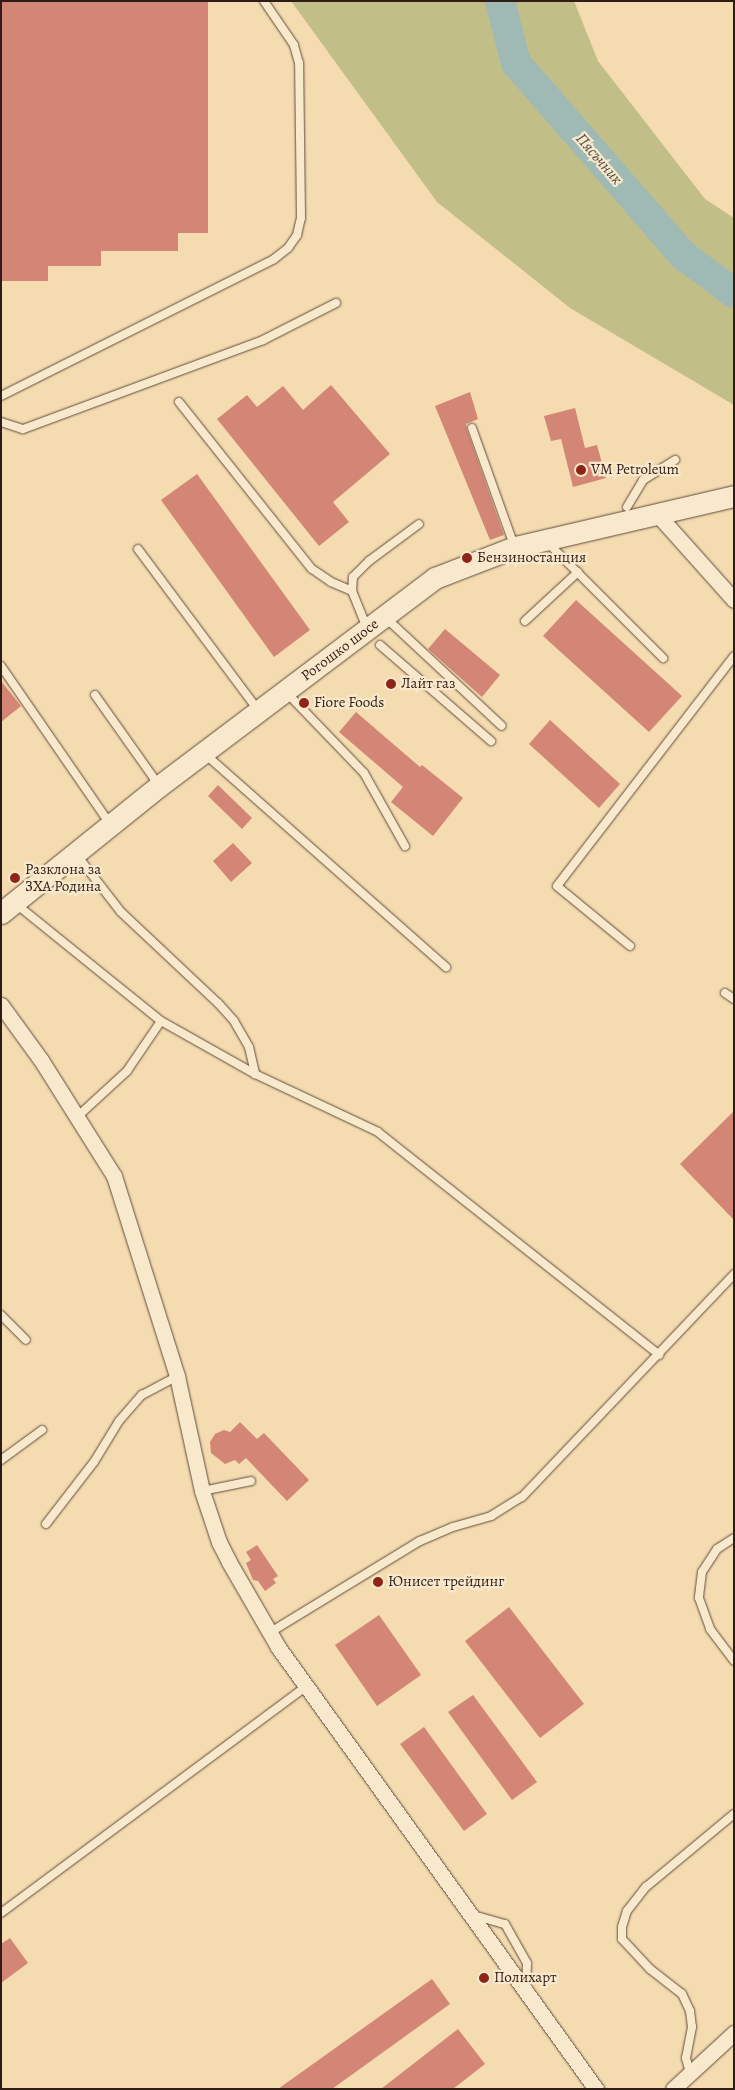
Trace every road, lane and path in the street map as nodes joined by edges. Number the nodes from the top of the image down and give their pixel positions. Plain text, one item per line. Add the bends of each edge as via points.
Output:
1 (264, 1) edge
2 (336, 303) dead end
3 (1, 396) edge
4 (179, 402) dead end
5 (1, 422) edge
6 (472, 428) dead end
7 (674, 460) dead end
8 (734, 496) edge
9 (627, 508) dead end
10 (658, 515) junction
11 (419, 524) dead end
12 (545, 540) junction
13 (515, 547) junction
14 (138, 549) dead end
15 (578, 572) junction
16 (352, 591) junction
17 (734, 600) edge
18 (384, 617) junction
19 (525, 621) dead end
20 (374, 637) junction
21 (734, 656) edge
22 (663, 658) dead end
23 (1, 666) edge
24 (285, 691) junction
25 (95, 695) dead end
26 (259, 711) junction
27 (502, 726) dead end
28 (491, 741) dead end
29 (204, 752) junction
30 (159, 786) junction
31 (111, 826) junction
32 (405, 846) dead end
33 (76, 854) junction
34 (8, 908) edge
35 (630, 946) dead end
36 (446, 967) dead end
37 (725, 993) dead end
38 (734, 999) edge
39 (1, 1005) edge
40 (161, 1021) junction
41 (255, 1074) junction
42 (77, 1117) junction
43 (734, 1274) edge
44 (1, 1315) edge
45 (26, 1340) dead end
46 (659, 1355) junction
47 (177, 1376) junction
48 (42, 1430) dead end
49 (1, 1460) edge
50 (251, 1481) dead end
51 (202, 1491) junction
52 (46, 1524) dead end
53 (734, 1538) edge
54 (270, 1633) junction
55 (734, 1661) edge
56 (308, 1686) junction
57 (734, 1814) edge
58 (1, 1913) edge
59 (471, 1914) junction
60 (526, 1992) junction
61 (734, 2032) edge
62 (690, 2073) junction
63 (596, 2089) edge
64 (673, 2089) edge

1 - 3 lane via 294,45 299,63 301,218 297,235 288,248 274,258
2 - 5 lane via 263,340 23,429
4 - 16 lane via 312,569
6 - 13 lane
7 - 9 lane via 643,480
8 - 10 main road, Рогошко шосе
10 - 12 main road, Рогошко шосе
10 - 17 street
11 - 16 lane via 369,560 353,577
12 - 13 main road, Рогошко шосе
12 - 15 lane
13 - 18 main road, Рогошко шосе via 435,578
14 - 26 lane
15 - 19 lane
15 - 22 lane
16 - 20 lane
18 - 20 main road, Рогошко шосе
18 - 27 lane
20 - 24 main road, Рогошко шосе
20 - 28 lane
21 - 35 lane via 557,886
23 - 31 lane
24 - 26 main road, Рогошко шосе
24 - 32 lane via 364,773
25 - 30 lane
26 - 29 main road, Рогошко шосе
29 - 30 main road, Рогошко шосе
29 - 36 lane
30 - 31 main road, Рогошко шосе
31 - 33 main road, Рогошко шосе
33 - 34 main road, Рогошко шосе
33 - 41 lane via 121,912 234,1021 249,1047
34 - 40 lane
37 - 38 lane
39 - 42 street
40 - 41 lane
40 - 42 lane via 128,1071
41 - 46 lane via 378,1132
42 - 47 street via 114,1176
43 - 46 lane
44 - 45 lane
46 - 54 lane via 509,1506 491,1516 420,1541
47 - 51 street
47 - 52 lane via 142,1396 119,1422 94,1462
48 - 49 lane
50 - 51 lane
51 - 54 street via 219,1542
53 - 55 lane via 717,1549 702,1572 699,1598 710,1629
54 - 56 street
56 - 58 lane
56 - 59 street
57 - 62 lane via 646,1887 627,1911 622,1927 622,1939 650,1969 682,1994 690,2010 692,2027 686,2058
59 - 60 street
59 - 60 lane via 506,1924 527,1963
60 - 63 street
61 - 62 street
62 - 64 street

